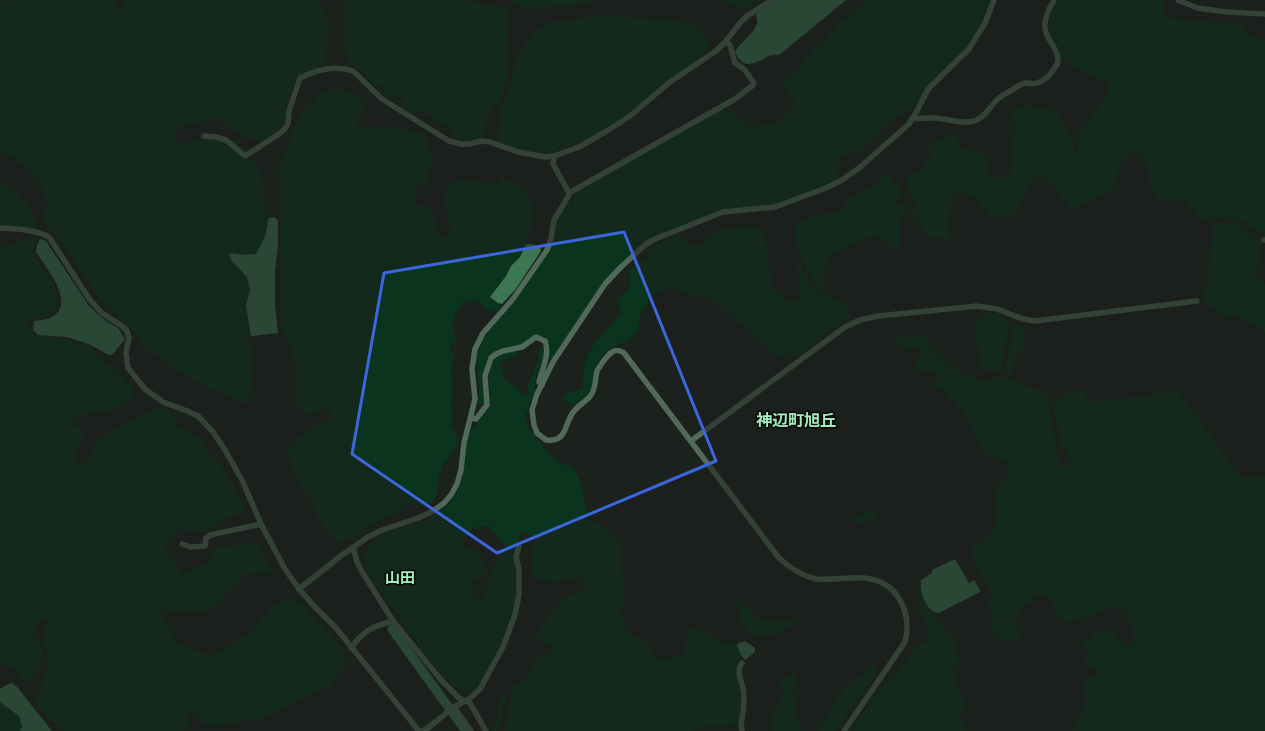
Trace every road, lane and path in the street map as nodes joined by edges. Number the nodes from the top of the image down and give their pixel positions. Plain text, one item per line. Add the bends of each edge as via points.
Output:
1 (772, 0) edge
2 (994, 0) edge
3 (1054, 0) edge
4 (1178, 0) edge
5 (1265, 14) edge
6 (726, 41) junction
7 (912, 118) junction
8 (204, 136) dead end
9 (554, 156) junction
10 (569, 194) junction
11 (0, 228) edge
12 (1197, 302) dead end
13 (542, 384) junction
14 (471, 418) junction
15 (691, 441) junction
16 (261, 524) junction
17 (182, 544) dead end
18 (519, 546) dead end
19 (353, 547) junction
20 (301, 588) junction
21 (393, 621) junction
22 (351, 648) junction
23 (742, 663) dead end
24 (464, 700) junction
25 (452, 709) junction
26 (420, 731) edge
27 (425, 731) edge
28 (471, 731) edge
29 (486, 731) edge
30 (742, 731) edge
31 (844, 731) edge

1 - 6 street via 747,16
2 - 7 street via 984,24 968,49 928,89
3 - 7 street via 1047,14 1045,29 1058,56 1057,64 1044,80 1024,83 1014,88 1000,97 979,120 969,122
4 - 5 street via 1197,8
6 - 9 street via 716,51 670,82 630,116 591,141
6 - 10 street via 730,45 735,63 744,69 754,83 752,86 735,99
7 - 13 street via 903,130 859,168 826,188 775,207 723,212 646,244 604,284 553,362
8 - 9 street via 226,140 245,156 284,130 288,124 289,111 300,78 328,69 347,69 353,71 382,99 448,141 461,144 490,142 518,152
9 - 10 street via 553,164
10 - 14 street via 554,220 547,250 513,299 483,333 475,349 472,369 475,399
11 - 16 street via 30,230 48,237 90,300 102,313 127,331 130,338 126,365 145,390 163,402 198,416 213,432 242,480
12 - 15 street via 1035,321 1023,320 997,308 977,306 860,320 839,330
13 - 14 street via 539,382 547,353 545,342 536,337 522,347 503,350 491,358 485,376 487,405 476,419
13 - 15 street via 532,410 534,425 546,440 558,440 562,437 575,409 591,396 597,371 607,356 613,351 621,350
14 - 19 street via 457,484 444,503 418,518 380,531
15 - 31 street via 779,558 794,571 815,579 872,579 883,583 900,600 907,622 905,642
16 - 17 street via 210,535 206,538 205,546 191,547
16 - 20 street via 284,569
18 - 24 street via 516,557 519,568 519,595 515,615 503,647 483,686 470,699
19 - 20 street
19 - 21 street via 361,570
20 - 22 street
21 - 22 street via 372,627
21 - 24 street via 442,681
22 - 26 street
23 - 30 street
24 - 25 street
24 - 29 street via 470,703
25 - 27 street
25 - 28 street

